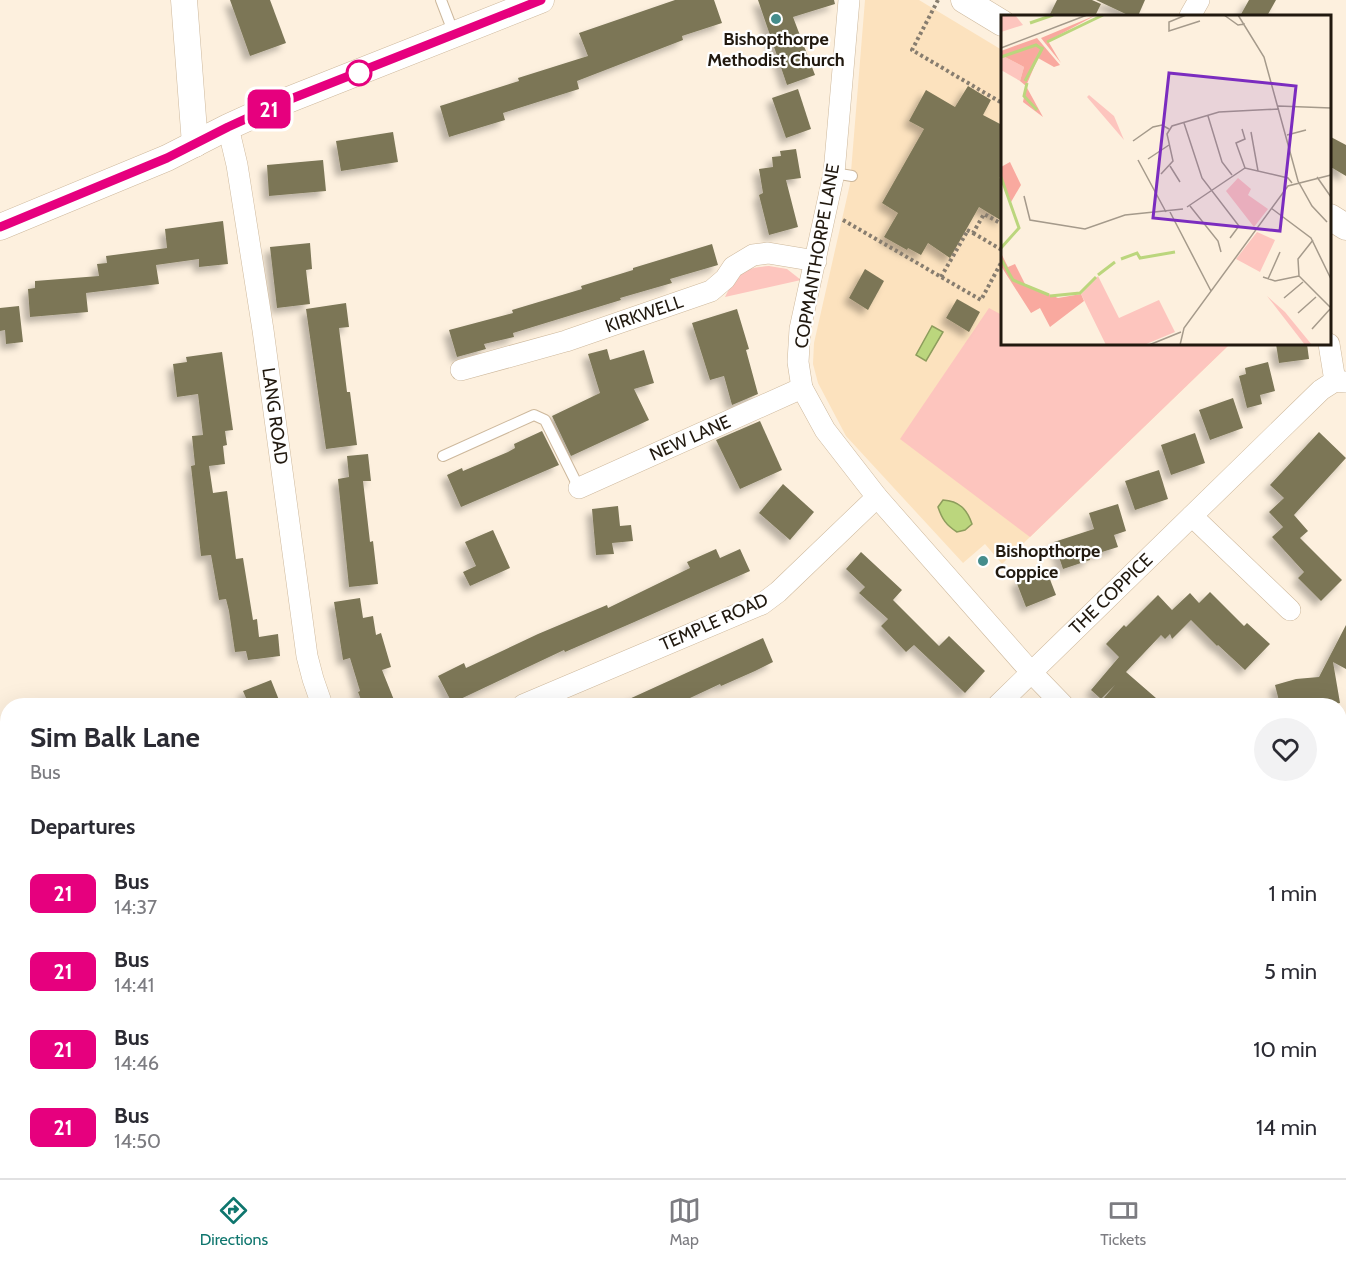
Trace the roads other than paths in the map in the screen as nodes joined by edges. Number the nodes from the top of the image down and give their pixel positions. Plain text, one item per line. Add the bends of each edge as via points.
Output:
1 (184, 0) edge
2 (441, 0) edge
3 (541, 0) edge
4 (849, 0) edge
5 (1199, 0) edge
6 (1191, 15) edge
7 (454, 34) junction
8 (228, 127) junction
9 (195, 144) junction
10 (1331, 219) edge
11 (0, 227) edge
12 (1346, 227) edge
13 (816, 261) junction
14 (1329, 345) edge
15 (461, 370) dead end
16 (1340, 381) edge
17 (802, 388) junction
18 (443, 456) dead end
19 (579, 488) joint
20 (877, 497) junction
21 (1192, 516) junction
22 (1290, 610) dead end
23 (1031, 672) junction
24 (320, 698) edge
25 (540, 698) edge
26 (1005, 698) edge
27 (1056, 698) edge

1 - 9 street
2 - 7 lane
3 - 7 street
4 - 13 street, COPMANTHORPE LANE via 843,175 827,210
5 - 6 street
7 - 8 street
8 - 9 street
8 - 24 street, LANG ROAD via 263,330 307,656
9 - 11 street
10 - 12 street
13 - 15 street, KIRKWELL via 768,253 753,255 733,267 711,291 566,342
13 - 17 street, COPMANTHORPE LANE via 800,329 798,362
14 - 16 street, THE COPPICE
16 - 21 street, THE COPPICE via 1321,390
17 - 19 street, NEW LANE
17 - 20 street, COPMANTHORPE LANE via 825,430
18 - 19 lane via 534,415 545,420
20 - 23 street, COPMANTHORPE LANE
20 - 25 street, TEMPLE ROAD via 762,604
21 - 22 street
21 - 23 street, THE COPPICE
23 - 26 street, THE COPPICE
23 - 27 street, COPMANTHORPE LANE

